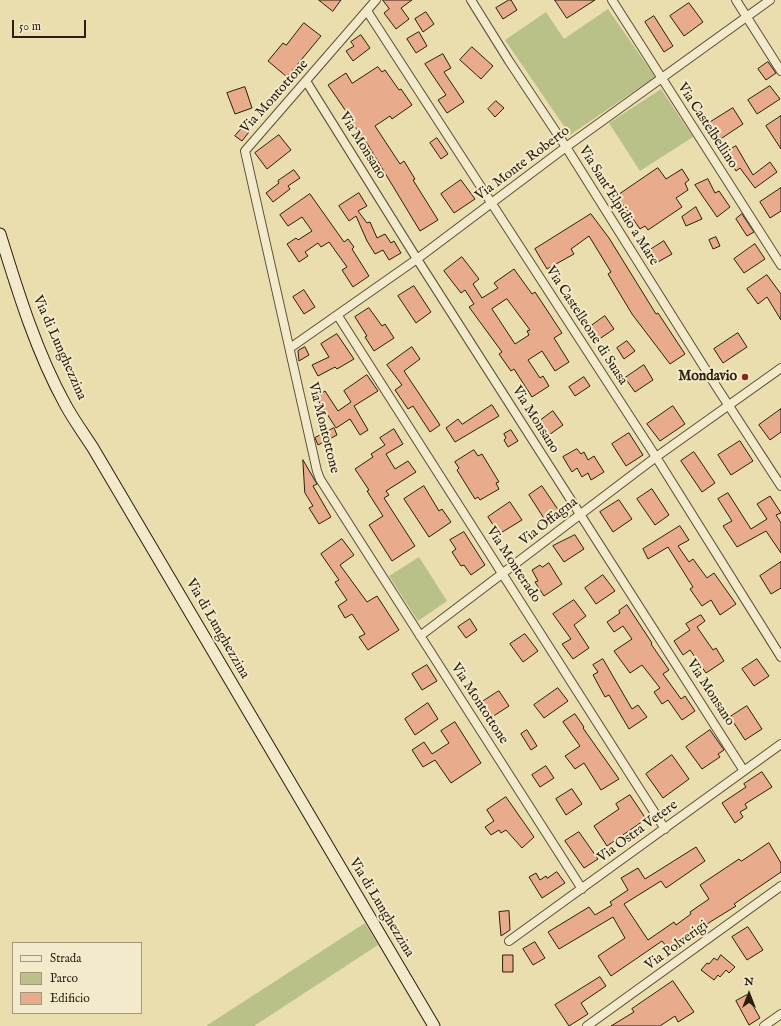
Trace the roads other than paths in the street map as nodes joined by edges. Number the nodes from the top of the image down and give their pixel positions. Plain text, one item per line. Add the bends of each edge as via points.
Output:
1 (376, 0) edge
2 (471, 0) edge
3 (612, 0) edge
4 (736, 0) edge
5 (770, 0) edge
6 (367, 11) junction
7 (747, 18) junction
8 (781, 71) edge
9 (661, 79) junction
10 (306, 81) junction
11 (566, 147) junction
12 (491, 205) junction
13 (0, 234) edge
14 (417, 259) junction
15 (781, 265) edge
16 (338, 316) junction
17 (290, 348) junction
18 (781, 368) edge
19 (728, 406) junction
20 (656, 457) junction
21 (781, 486) edge
22 (580, 515) junction
23 (503, 574) junction
24 (420, 636) junction
25 (781, 658) edge
26 (781, 744) edge
27 (744, 771) junction
28 (665, 829) junction
29 (781, 886) edge
30 (582, 889) junction
31 (509, 941) dead end
32 (781, 1014) edge
33 (434, 1026) edge
34 (588, 1026) edge
35 (764, 1026) edge

1 - 6 street, Via Montottone
2 - 11 street, Via Sant'Elpidio a Mare
3 - 9 street, Via Castelbellino
4 - 7 street
5 - 7 street, Via Monte Roberto
6 - 10 street, Via Montottone
6 - 12 street, Via Castelleone di Suasa
7 - 8 street
7 - 9 street, Via Monte Roberto
9 - 11 street, Via Monte Roberto
9 - 15 street, Via Castelbellino
10 - 14 street, Via Monsano
10 - 17 street, Via Montottone via 245,151
11 - 12 street, Via Monte Roberto
11 - 19 street, Via Sant'Elpidio a Mare
12 - 14 street, Via Monte Roberto
12 - 20 street, Via Castelleone di Suasa
13 - 33 street, Via di Lunghezzina via 21,300 65,404
14 - 16 street, Via Monte Roberto
14 - 22 street, Via Monsano
16 - 17 street, Via Monte Roberto
16 - 23 street, Via Monterado
17 - 24 street, Via Montottone via 319,477
18 - 19 street, Via Offagna
19 - 20 street, Via Offagna
19 - 21 street, Via Sant'Elpidio a Mare
20 - 22 street, Via Offagna
20 - 25 street, Via Castelleone di Suasa
22 - 23 street, Via Offagna
22 - 27 street, Via Monsano
23 - 24 street, Via Offagna
23 - 28 street, Via Monterado
24 - 30 street, Via Montottone
26 - 27 street, Via Ostra Vetere
27 - 28 street, Via Ostra Vetere
28 - 30 street, Via Ostra Vetere
29 - 34 street, Via Polverigi
30 - 31 street, Via Ostra Vetere
32 - 35 street

